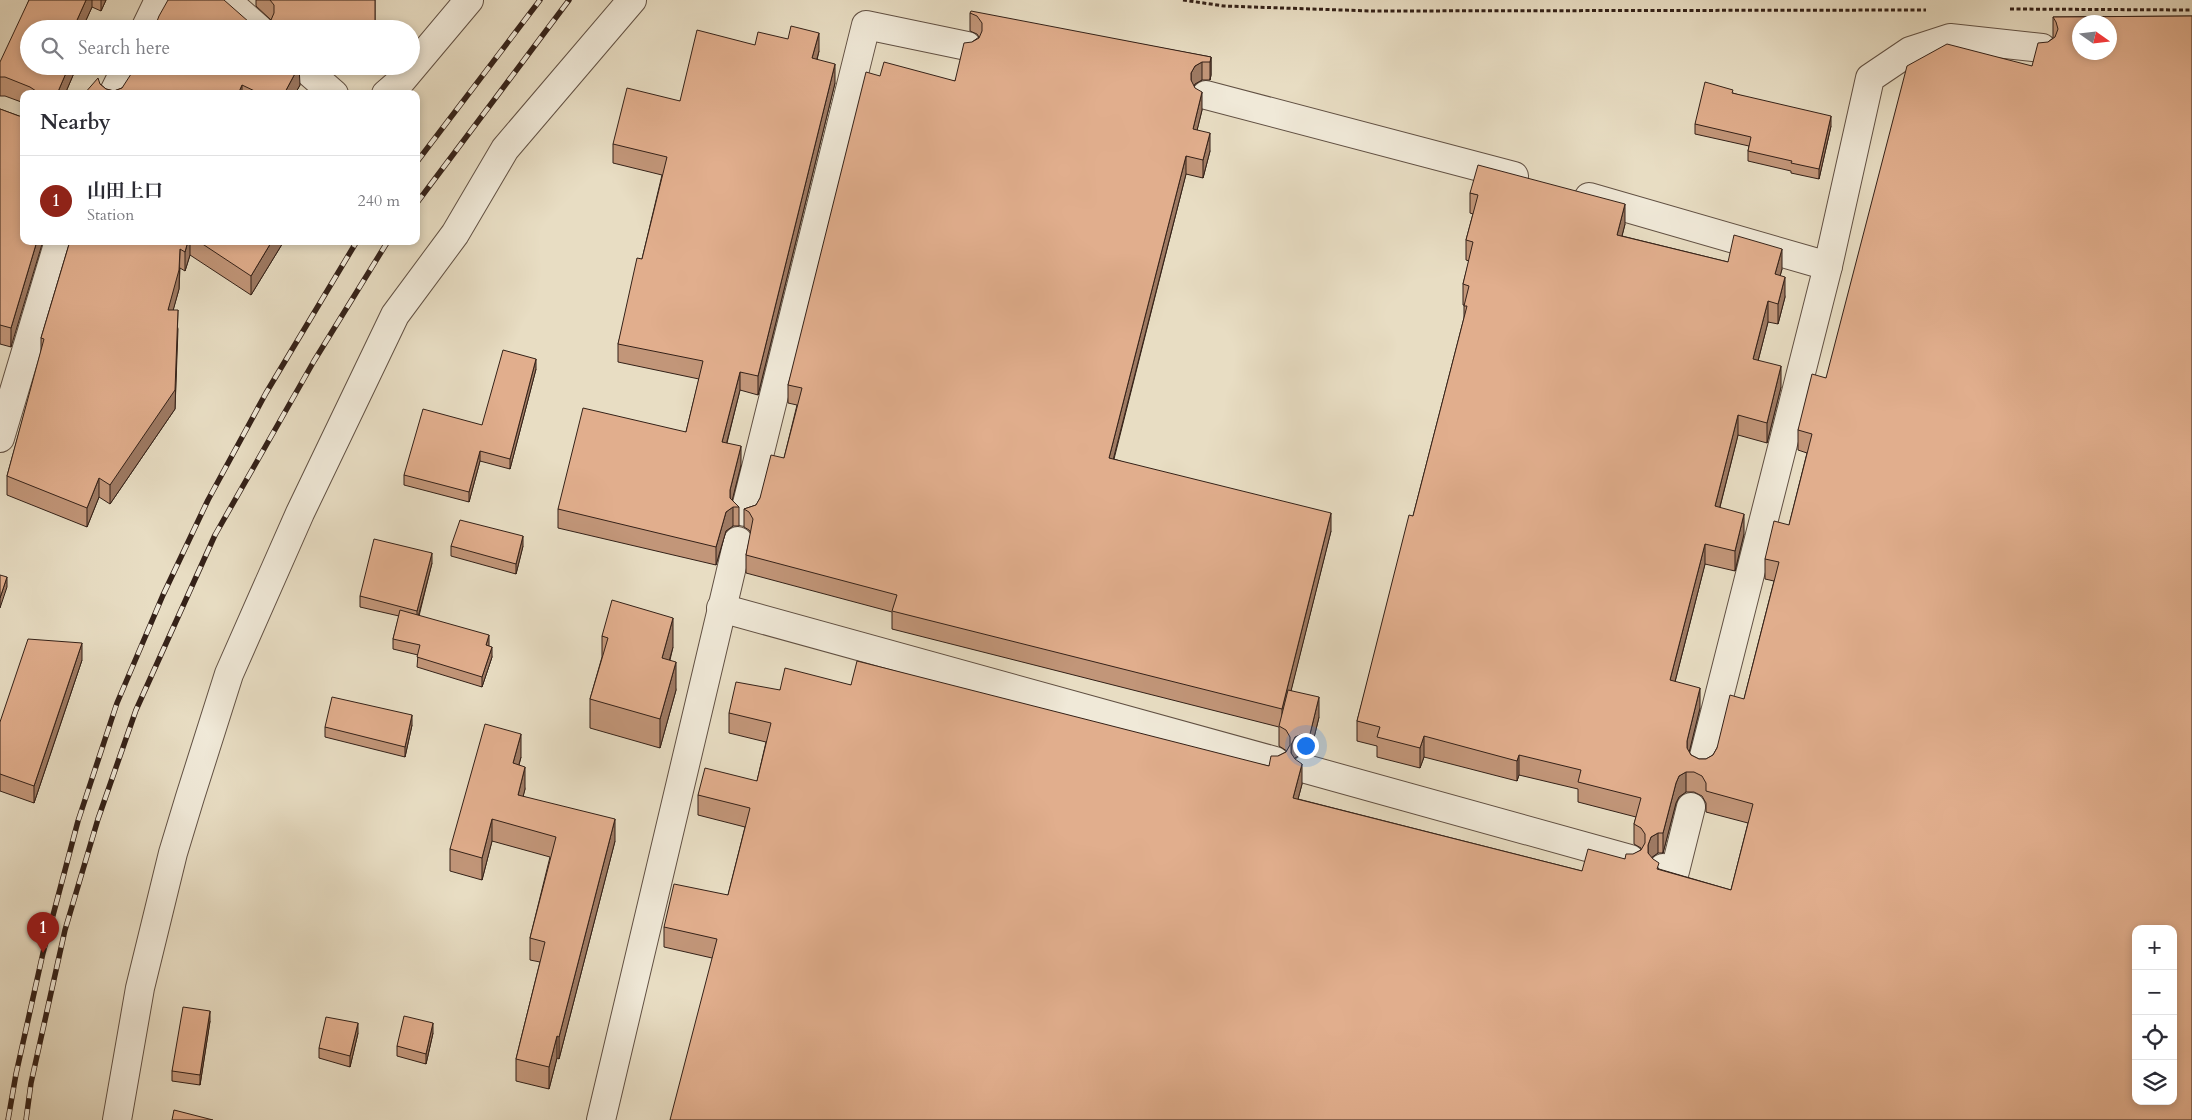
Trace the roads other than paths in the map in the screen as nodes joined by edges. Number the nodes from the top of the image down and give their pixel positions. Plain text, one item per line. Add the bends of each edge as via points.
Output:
1 (159, 0) edge
2 (226, 0) edge
3 (469, 0) edge
4 (632, 0) edge
5 (149, 20) edge
6 (249, 20) edge
7 (967, 46) edge
8 (2042, 48) edge
9 (420, 58) edge
10 (122, 75) edge
11 (312, 75) edge
12 (405, 75) edge
13 (115, 90) edge
14 (329, 90) edge
15 (390, 90) edge
16 (1206, 95) dead end
17 (1536, 182) edge
18 (1565, 190) edge
19 (58, 245) edge
20 (1828, 266) junction
21 (0, 438) edge
22 (745, 512) edge
23 (738, 541) dead end
24 (721, 608) junction
25 (1275, 761) edge
26 (1702, 764) edge
27 (1306, 769) dead end
28 (1691, 808) dead end
29 (1630, 858) edge
30 (1663, 868) dead end
31 (117, 1120) edge
32 (601, 1120) edge

1 - 5 street
2 - 6 street
3 - 9 street
4 - 31 street via 505,149 454,234 395,315 300,513 229,674 173,853 140,988
7 - 22 street via 866,26
8 - 20 street via 1950,38 1910,51 1870,78
10 - 13 street
11 - 14 street
12 - 15 street
16 - 17 street
18 - 20 street
19 - 21 street
20 - 26 street
23 - 24 street
24 - 25 street
24 - 32 street
27 - 29 street
28 - 30 street via 1675,871

